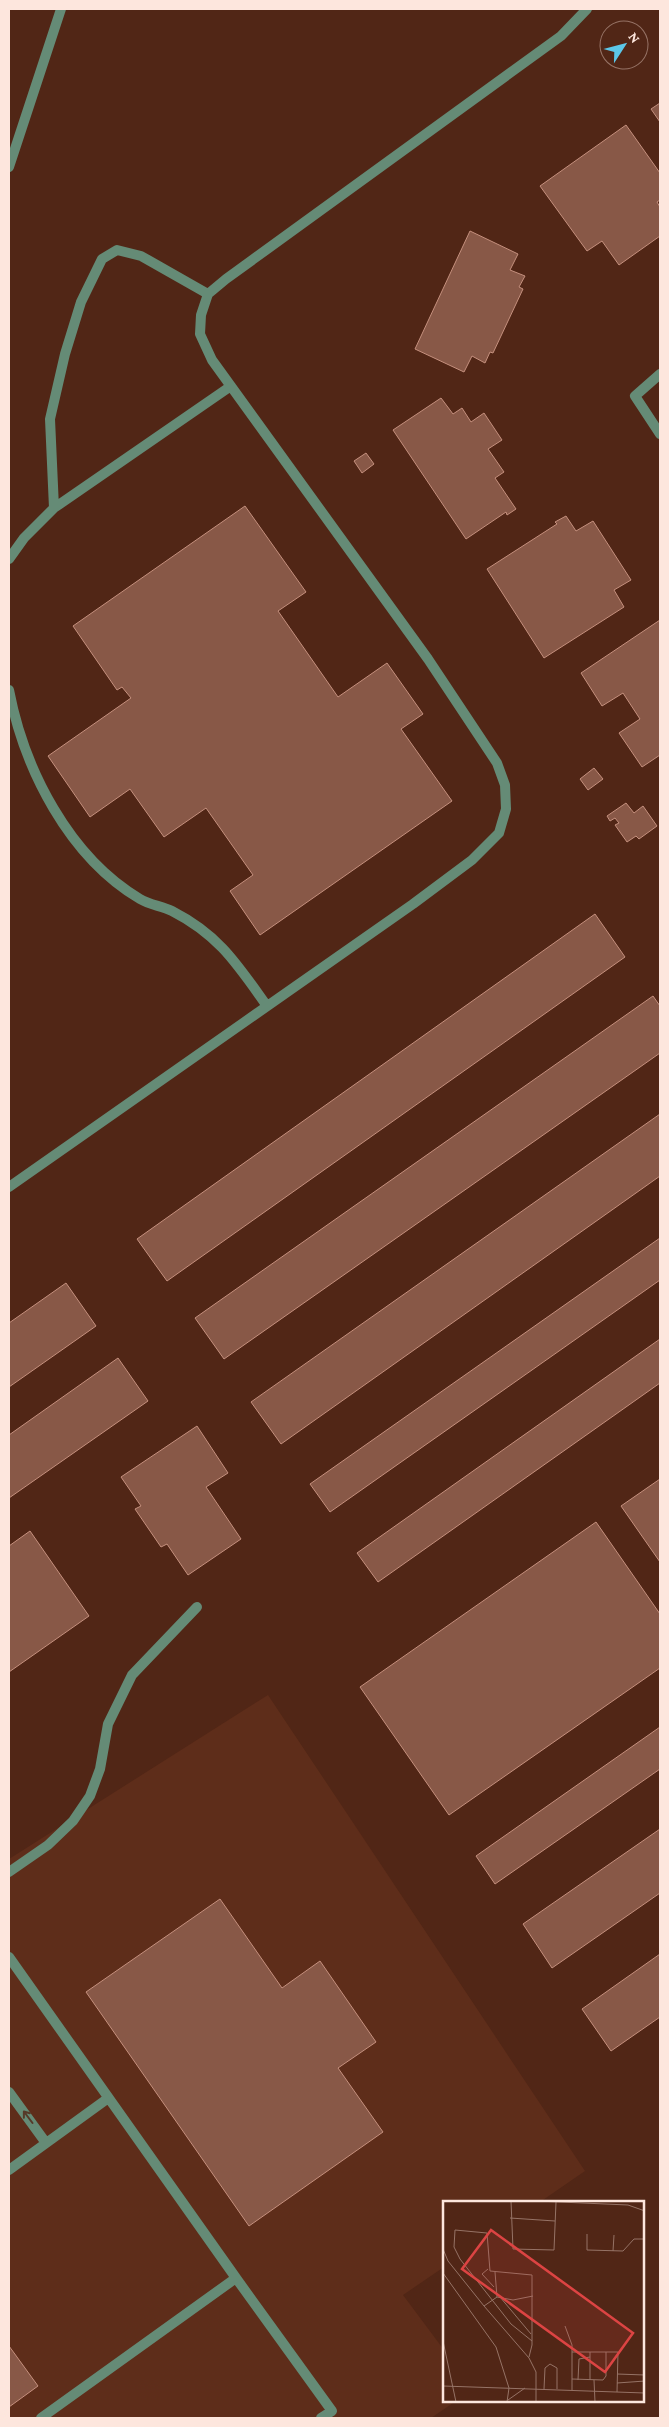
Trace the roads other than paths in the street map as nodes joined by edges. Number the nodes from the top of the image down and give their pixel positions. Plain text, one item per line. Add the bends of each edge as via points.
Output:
1 (61, 9) edge
2 (587, 9) edge
3 (9, 166) edge
4 (208, 294) junction
5 (660, 374) edge
6 (231, 386) junction
7 (660, 434) edge
8 (54, 508) junction
9 (9, 559) edge
10 (9, 690) edge
11 (267, 1006) junction
12 (9, 1187) edge
13 (197, 1607) dead end
14 (9, 1872) edge
15 (9, 1956) edge
16 (9, 2092) edge
17 (107, 2099) junction
18 (46, 2143) junction
19 (9, 2170) edge
20 (236, 2278) junction
21 (41, 2418) edge
22 (321, 2418) edge

1 - 3 street
2 - 4 street via 561,36
4 - 6 street via 201,315 200,334 212,360
4 - 8 street via 141,256 117,250 102,259 81,302 50,419
5 - 7 street via 635,396
6 - 8 street
6 - 11 street via 428,659 497,763 505,785 506,809 499,833 472,860
8 - 9 street via 24,538
10 - 11 street via 18,728 36,773 60,820 94,864 141,900 171,911 209,933 232,956
11 - 12 street
13 - 14 street via 132,1675 108,1724 100,1769 90,1796 73,1821
15 - 17 street
18 -> 16 street
17 - 18 street
17 - 20 street
18 - 19 street
20 - 21 street
20 - 22 street via 332,2411

